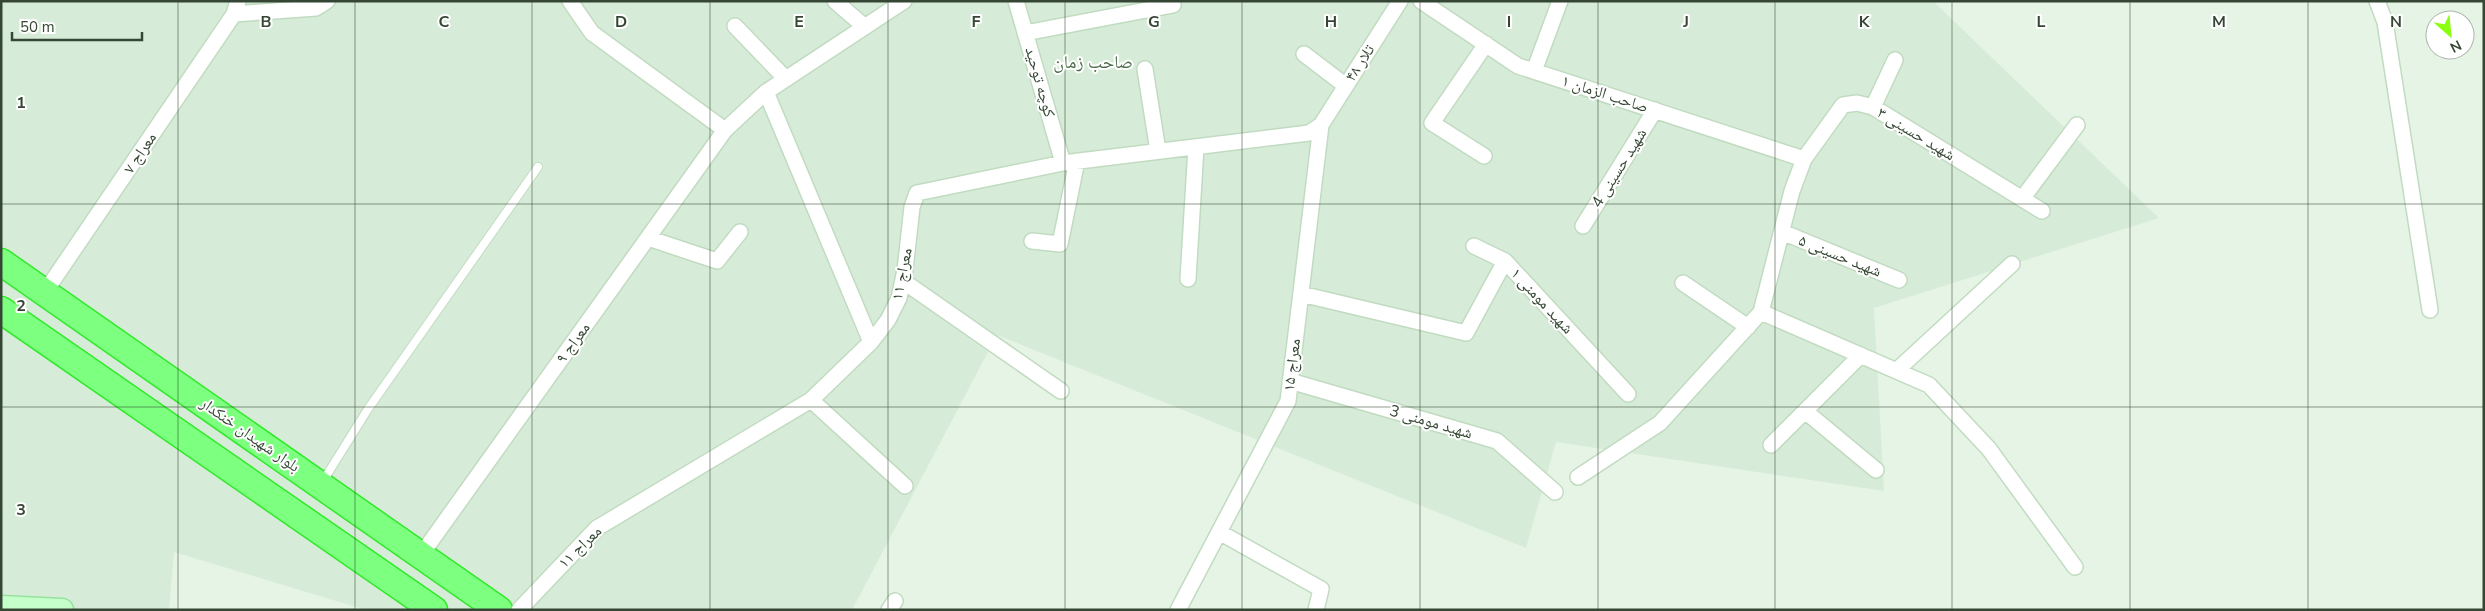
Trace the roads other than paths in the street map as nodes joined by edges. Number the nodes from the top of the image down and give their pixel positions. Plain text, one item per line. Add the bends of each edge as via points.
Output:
1 (326, 1) edge
2 (570, 1) edge
3 (835, 1) edge
4 (904, 1) edge
5 (1016, 1) edge
6 (1172, 1) edge
7 (1421, 1) edge
8 (1560, 1) edge
9 (2377, 1) edge
10 (1398, 2) edge
11 (236, 8) edge
12 (735, 26) dead end
13 (865, 27) junction
14 (1025, 33) junction
15 (1486, 44) junction
16 (1304, 54) dead end
17 (1894, 60) dead end
18 (1145, 69) dead end
19 (1534, 71) junction
20 (786, 79) junction
21 (1346, 86) junction
22 (766, 92) junction
23 (1872, 107) junction
24 (1655, 110) junction
25 (2077, 125) dead end
26 (1320, 126) junction
27 (725, 130) junction
28 (1196, 147) junction
29 (1158, 151) junction
30 (1484, 156) dead end
31 (1804, 159) junction
32 (1070, 162) junction
33 (538, 167) dead end
34 (2022, 198) junction
35 (2042, 211) dead end
36 (1583, 226) dead end
37 (740, 232) dead end
38 (1782, 232) junction
39 (648, 238) junction
40 (1032, 241) dead end
41 (1474, 246) dead end
42 (1505, 261) junction
43 (1, 262) edge
44 (2012, 264) dead end
45 (1188, 280) dead end
46 (1899, 280) dead end
47 (903, 281) junction
48 (1683, 283) dead end
49 (45, 292) junction
50 (1301, 294) junction
51 (1, 310) edge
52 (2430, 310) dead end
53 (1761, 312) junction
54 (1748, 327) junction
55 (871, 342) junction
56 (1860, 355) junction
57 (1896, 371) junction
58 (1290, 381) junction
59 (1061, 390) dead end
60 (1628, 394) dead end
61 (811, 400) junction
62 (1805, 411) junction
63 (1771, 445) dead end
64 (1876, 470) dead end
65 (1578, 476) dead end
66 (321, 485) junction
67 (906, 486) dead end
68 (1555, 492) dead end
69 (1219, 532) junction
70 (421, 555) junction
71 (2075, 567) dead end
72 (1, 607) edge
73 (62, 610) edge
74 (434, 610) edge
75 (498, 610) edge
76 (519, 610) edge
77 (1178, 610) edge
78 (1316, 610) edge

1 - 11 street via 316,8
2 - 27 street via 592,33
3 - 13 street
4 - 13 street, معراج ۹
5 - 14 street, کوچه توحید
6 - 14 street via 1173,5
7 - 15 street, صاحب الزمان ۱
8 - 19 street
9 - 52 street via 2385,22
10 - 21 street, تلار ۴۸
11 - 49 street, معراج ۷
12 - 20 street
13 - 20 street, معراج ۹
14 - 32 street, کوچه توحید
15 - 19 street, صاحب الزمان ۱ via 1518,66
15 - 30 street via 1432,123
16 - 21 street
17 - 23 street
18 - 29 street
19 - 24 street, صاحب الزمان ۱
20 - 22 street, معراج ۹
21 - 26 street, تلار ۴۸
22 - 27 street, معراج ۹
22 - 55 street
23 - 31 street, شهید حسینی ۳ via 1857,103 1842,105
23 - 34 street, شهید حسینی ۳
24 - 31 street, صاحب الزمان ۱
24 - 36 street, شهید حسینی 4
25 - 34 street
26 - 28 street, معراج ۱۱ via 1309,133
26 - 50 street, معراج ۱۵
27 - 39 street, معراج ۹
28 - 29 street, معراج ۱۱
28 - 45 street
29 - 32 street, معراج ۱۱
31 - 38 street
32 - 40 street via 1060,244
32 - 47 street, معراج ۱۱ via 917,194 912,207
33 - 66 lane via 368,409
34 - 35 street, شهید حسینی ۳
37 - 39 street via 717,261
38 - 46 street, شهید حسینی ۵
38 - 53 street
39 - 70 street, معراج ۹
41 - 42 street
42 - 50 street, شهید مومنی ۱ via 1466,333
42 - 60 street, شهید مومنی ۱
43 - 49 highway, بلوار شهیدان خنکدار
44 - 57 street
47 - 55 street, معراج ۱۱ via 900,298
47 - 59 street
48 - 54 street
49 - 66 highway, بلوار شهیدان خنکدار
50 - 58 street, معراج ۱۵
51 - 74 highway
53 - 54 street
53 - 56 street
54 - 65 street via 1660,423
55 - 61 street, معراج ۱۱
56 - 57 street
56 - 62 street
57 - 71 street via 1929,385 1989,449
58 - 68 street, شهید مومنی 3 via 1497,441
58 - 69 street, معراج ۱۵ via 1288,401
61 - 67 street
61 - 76 street, معراج ۱۱ via 597,528
62 - 63 street
62 - 64 street
66 - 70 highway, بلوار شهیدان خنکدار
69 - 77 street, معراج ۱۵
69 - 78 street via 1321,590
70 - 75 highway, بلوار شهیدان خنکدار
72 - 73 main road

